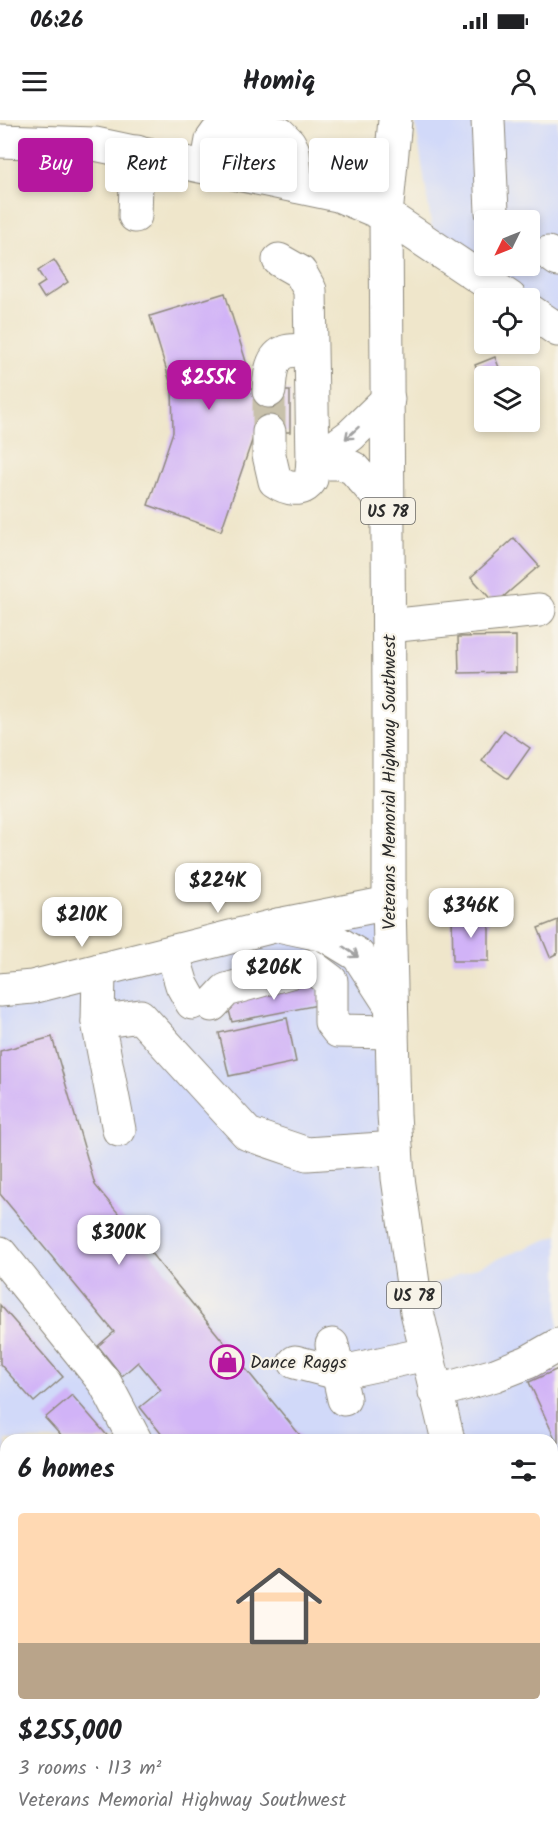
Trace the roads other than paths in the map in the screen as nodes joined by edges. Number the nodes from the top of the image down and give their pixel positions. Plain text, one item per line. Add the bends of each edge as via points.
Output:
1 (395, 120) edge
2 (488, 120) edge
3 (213, 138) edge
4 (284, 138) edge
5 (0, 141) edge
6 (105, 146) edge
7 (297, 186) edge
8 (136, 192) edge
9 (492, 210) edge
10 (386, 215) junction
11 (135, 216) dead end
12 (279, 260) dead end
13 (495, 288) edge
14 (540, 318) edge
15 (558, 330) edge
16 (310, 351) junction
17 (269, 391) tunnel mouth
18 (388, 399) junction
19 (269, 432) tunnel mouth
20 (313, 464) junction
21 (388, 508) junction
22 (539, 610) dead end
23 (389, 626) junction
24 (388, 903) junction
25 (278, 925) junction
26 (172, 952) junction
27 (99, 970) junction
28 (0, 990) edge
29 (391, 1019) junction
30 (98, 1022) junction
31 (118, 1130) dead end
32 (396, 1148) junction
33 (0, 1253) edge
34 (558, 1345) edge
35 (426, 1354) junction
36 (296, 1362) dead end
37 (435, 1392) junction
38 (132, 1434) edge
39 (446, 1434) edge

1 - 10 main road, Veterans Memorial Highway Southwest / US 78
2 - 9 main road
3 - 4 main road via 225,128 280,134
5 - 6 main road
7 - 10 main road via 338,195
8 - 11 main road
10 - 13 main road
10 - 18 main road, Veterans Memorial Highway Southwest / US 78
12 - 16 main road via 300,272 309,290
14 - 15 main road
16 - 17 main road via 285,351 278,356 272,367
16 - 20 main road
18 -> 20 main road
18 - 21 main road, Veterans Memorial Highway Southwest / US 78
19 - 20 main road via 275,481 292,488 304,487 311,478
20 - 21 main road via 341,463 353,468
21 - 23 main road, Veterans Memorial Highway Southwest / US 78
22 - 23 main road
23 - 24 main road, Veterans Memorial Highway Southwest / US 78
24 - 25 main road
24 - 29 main road, Veterans Memorial Highway Southwest / US 78
25 - 26 main road
25 -> 29 main road via 325,935 358,954
26 - 27 main road
26 - 29 main road via 182,985 202,1004 226,990 311,966 332,981 331,1022 338,1031
27 - 28 main road via 32,987
27 - 30 main road
29 - 32 main road, Veterans Memorial Highway Southwest / US 78
30 - 31 main road
30 - 32 main road via 140,1016 248,1134 308,1154
32 - 35 main road, Veterans Memorial Highway Southwest / US 78 via 405,1238
33 - 38 main road via 105,1383
34 - 37 main road via 495,1375
35 - 36 main road via 338,1373
35 - 37 main road, Veterans Memorial Highway Southwest / US 78
37 - 39 main road, Veterans Memorial Highway Southwest / US 78

